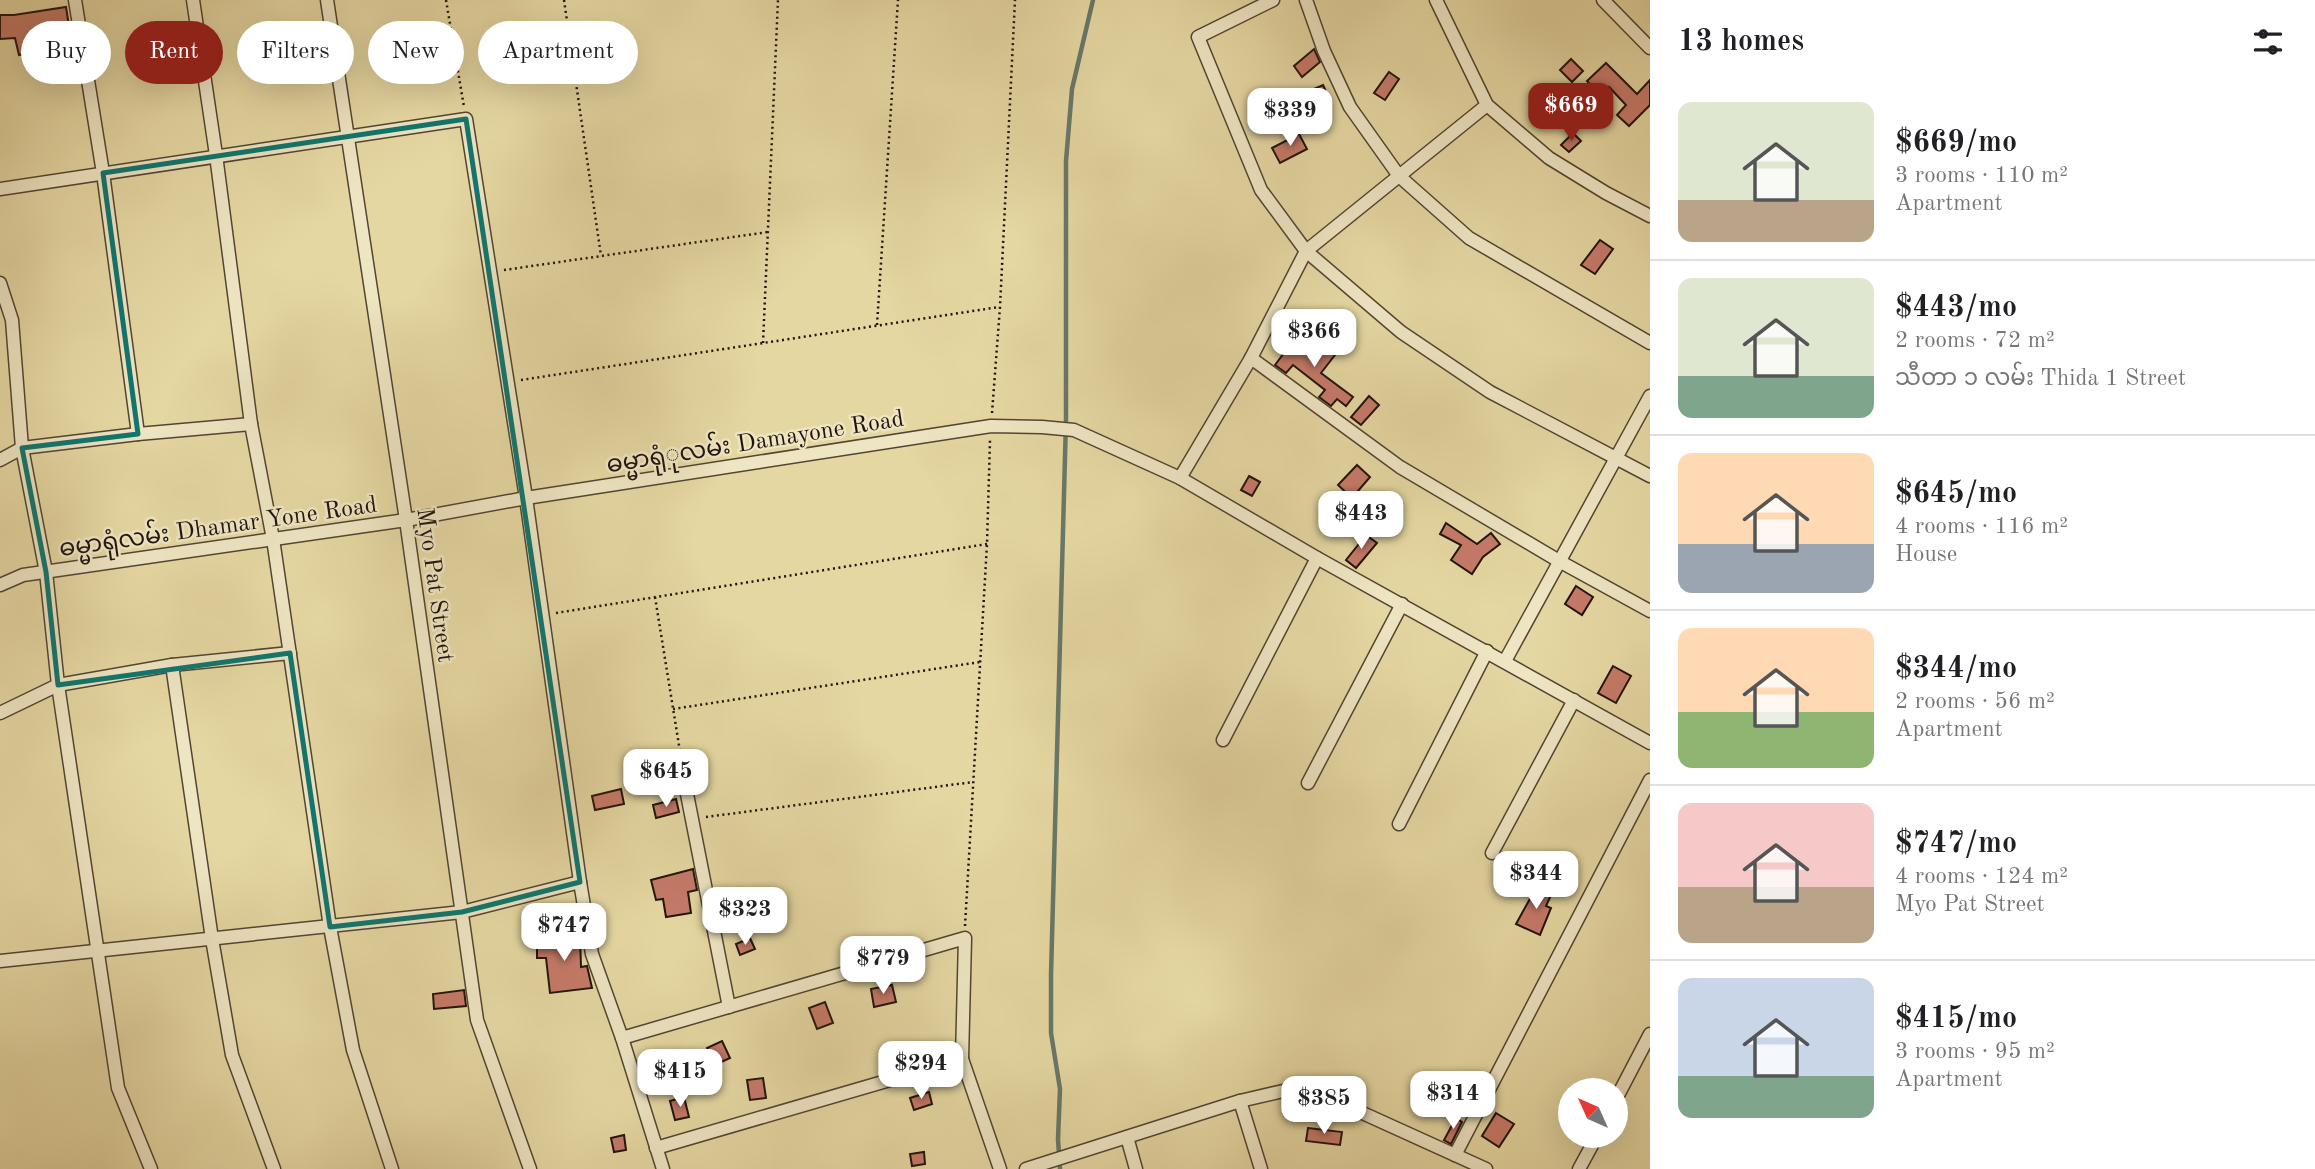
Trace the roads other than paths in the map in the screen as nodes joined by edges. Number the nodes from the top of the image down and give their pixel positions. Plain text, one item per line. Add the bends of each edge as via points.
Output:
1 (75, 0) edge
2 (193, 0) edge
3 (327, 0) edge
4 (1273, 0) edge
5 (1306, 0) edge
6 (1437, 0) edge
7 (1603, 0) edge
8 (1650, 48) edge
9 (1487, 105) junction
10 (348, 138) junction
11 (216, 155) junction
12 (103, 173) junction
13 (1398, 176) junction
14 (0, 189) edge
15 (1650, 216) edge
16 (1306, 251) junction
17 (0, 283) edge
18 (1650, 343) edge
19 (1251, 358) junction
20 (1650, 396) edge
21 (251, 424) junction
22 (138, 434) junction
23 (22, 448) junction
24 (1616, 457) junction
25 (0, 460) edge
26 (1650, 476) edge
27 (1180, 478) junction
28 (526, 498) junction
29 (406, 520) junction
30 (273, 539) junction
31 (1317, 558) junction
32 (1559, 561) junction
33 (46, 572) junction
34 (0, 585) edge
35 (1402, 604) junction
36 (1650, 611) edge
37 (1487, 651) junction
38 (290, 653) junction
39 (1505, 661) junction
40 (172, 665) junction
41 (58, 685) junction
42 (1574, 700) junction
43 (0, 713) edge
44 (1223, 740) dead end
45 (1650, 743) edge
46 (1650, 780) edge
47 (1308, 783) dead end
48 (685, 784) road end
49 (1399, 824) dead end
50 (1492, 853) dead end
51 (580, 883) junction
52 (462, 912) junction
53 (330, 927) junction
54 (212, 939) junction
55 (97, 950) junction
56 (0, 961) edge
57 (729, 1007) junction
58 (1650, 1034) edge
59 (622, 1038) junction
60 (962, 1059) junction
61 (1627, 1078) edge
62 (1240, 1101) junction
63 (1127, 1137) junction
64 (656, 1148) junction
65 (1590, 1148) edge
66 (1455, 1156) junction
67 (151, 1169) edge
68 (274, 1169) edge
69 (392, 1169) edge
70 (530, 1169) edge
71 (663, 1169) edge
72 (1000, 1169) edge
73 (1026, 1169) edge
74 (1136, 1169) edge
75 (1261, 1169) edge
76 (1486, 1169) edge
77 (1579, 1169) edge

1 - 12 street
2 - 11 street
3 - 10 street, Myo Pat Street
4 - 16 street via 1198,37 1261,190
5 - 13 street via 1350,107
6 - 9 street
7 - 8 street
9 - 13 street
9 - 15 street via 1549,158
10 - 11 street
10 - 28 street via 466,119
10 - 29 street, Myo Pat Street
11 - 12 street
11 - 21 street
12 - 14 street
12 - 22 street
13 - 16 street
13 - 18 street via 1469,238
16 - 19 street
16 - 24 street via 1401,332 1490,392
17 - 23 street via 12,320
19 - 27 street
19 - 32 street via 1400,467
20 - 24 street
21 - 22 street
21 - 30 street
22 - 23 street
23 - 25 street
23 - 33 street
24 - 26 street
24 - 32 street
27 - 28 street, ဓမ္မာရုံုလမ်း Damayone Road via 1074,430 991,426
27 - 31 street, ဓမ္မာရုံုလမ်း Damayone Road
28 - 29 street, ဓမ္မာရုံလမ်း Dhamar Yone Road
28 - 51 street
29 - 30 street, ဓမ္မာရုံလမ်း Dhamar Yone Road
29 - 52 street, Myo Pat Street
30 - 33 street, ဓမ္မာရုံလမ်း Dhamar Yone Road
30 - 38 street
31 - 35 street, ဓမ္မာရုံုလမ်း Damayone Road
31 - 44 street
32 - 36 street
32 - 39 street
33 - 34 street, ဓမ္မာရုံလမ်း Dhamar Yone Road
33 - 41 street
35 - 37 street, ဓမ္မာရုံုလမ်း Damayone Road
35 - 47 street
37 - 39 street, ဓမ္မာရုံုလမ်း Damayone Road
37 - 49 street
38 - 40 street
38 - 53 street
39 - 42 street, ဓမ္မာရုံုလမ်း Damayone Road
40 - 41 street
40 - 54 street
41 - 43 street
41 - 55 street
42 - 45 street, ဓမ္မာရုံုလမ်း Damayone Road
42 - 50 street
46 - 66 street
48 - 57 street
51 - 52 street
51 - 59 street via 592,954
52 - 53 street
52 - 70 street, Myo Pat Street via 477,1020
53 - 54 street
53 - 69 street via 353,1050
54 - 55 street
54 - 68 street via 232,1055
55 - 56 street
55 - 67 street via 118,1088
57 - 59 street
57 - 60 street via 965,939
58 - 61 street
59 - 64 street
60 - 64 street
60 - 72 street
62 - 63 street
62 - 66 street via 1296,1088 1314,1091
62 - 75 street
63 - 73 street
63 - 74 street
64 - 71 street
65 - 77 street
66 - 76 street

